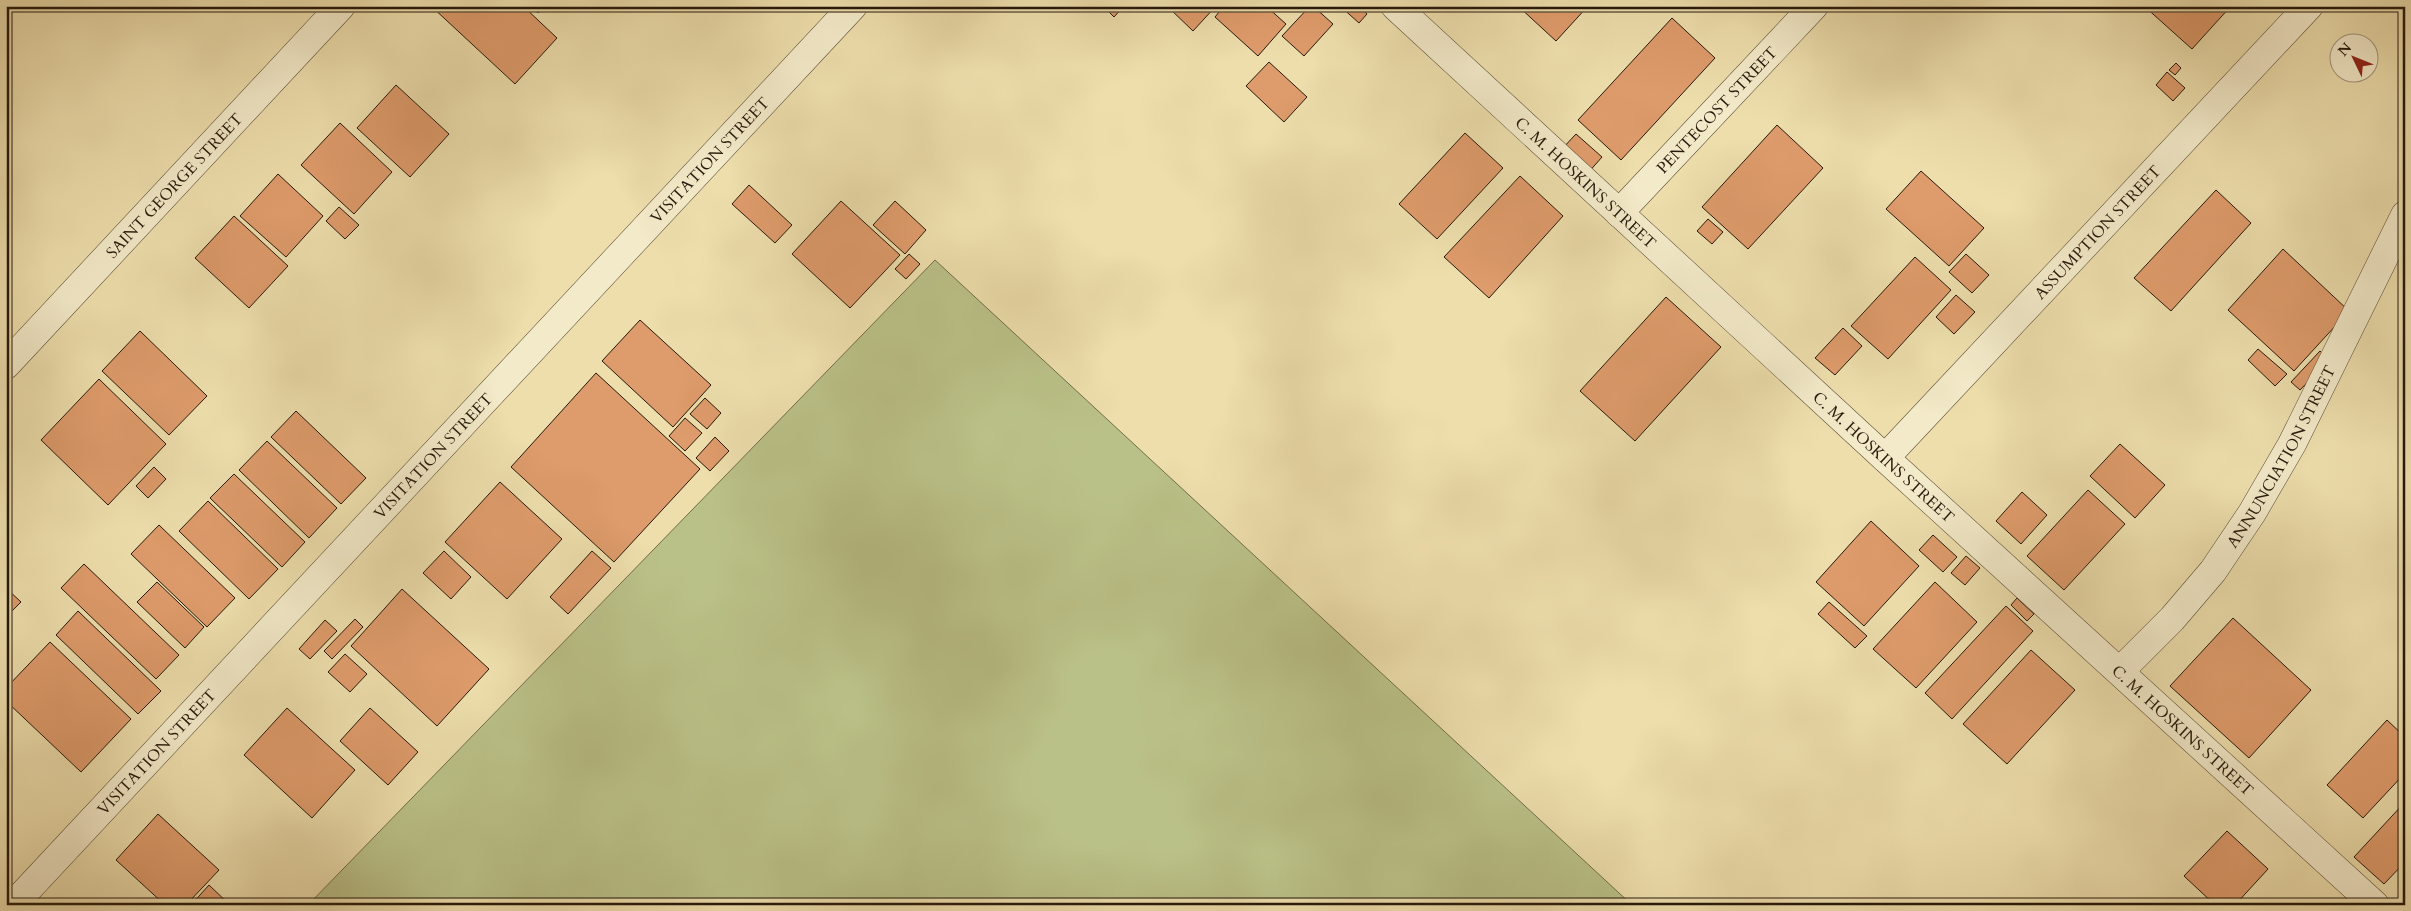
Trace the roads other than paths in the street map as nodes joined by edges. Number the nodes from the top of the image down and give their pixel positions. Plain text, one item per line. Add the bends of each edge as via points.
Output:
1 (342, 6) edge
2 (853, 6) edge
3 (1395, 6) edge
4 (1814, 6) edge
5 (2309, 6) edge
6 (1619, 213) junction
7 (2405, 215) edge
8 (6, 365) edge
9 (1885, 458) junction
10 (2120, 671) junction
11 (11, 900) edge
12 (2375, 905) edge

1 - 8 street, SAINT GEORGE STREET
2 - 11 street, VISITATION STREET
3 - 6 street, C. M. HOSKINS STREET
4 - 6 street, PENTECOST STREET
5 - 9 street, ASSUMPTION STREET
6 - 9 street, C. M. HOSKINS STREET
7 - 10 street, ANNUNCIATION STREET via 2292,444 2252,513 2214,571
9 - 10 street, C. M. HOSKINS STREET
10 - 12 street, C. M. HOSKINS STREET

